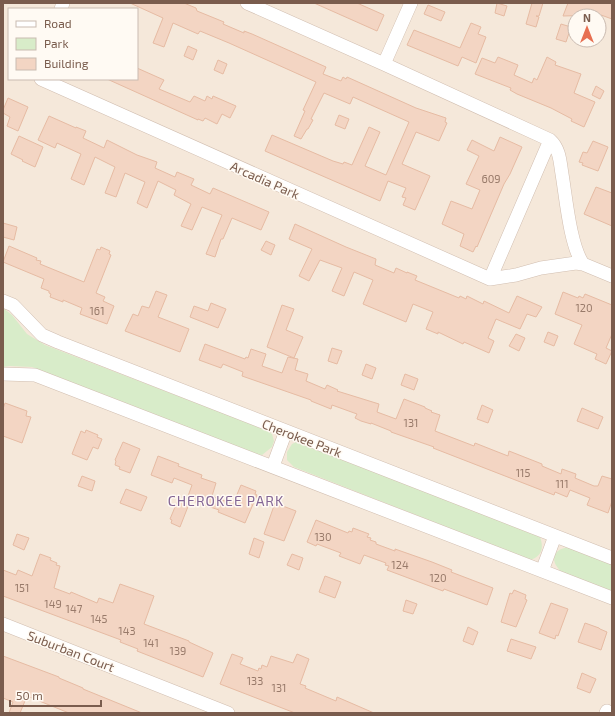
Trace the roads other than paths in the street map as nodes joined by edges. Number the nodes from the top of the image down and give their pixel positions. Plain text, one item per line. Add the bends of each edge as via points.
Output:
1 (247, 3) edge
2 (411, 3) edge
3 (384, 64) junction
4 (43, 80) edge
5 (550, 140) junction
6 (583, 264) junction
7 (612, 276) edge
8 (490, 279) junction
9 (3, 301) edge
10 (3, 374) edge
11 (286, 431) junction
12 (273, 466) junction
13 (554, 536) junction
14 (612, 558) edge
15 (542, 570) junction
16 (612, 598) edge
17 (3, 624) edge
18 (228, 713) edge

1 - 3 street
2 - 3 street
3 - 5 street
4 - 8 street, Arcadia Park
5 - 6 street via 555,144 561,163 574,241
5 - 8 street
6 - 7 street
6 - 8 street via 569,263
9 - 11 street, Cherokee Park via 13,305 42,335
10 - 12 street via 35,375
11 - 12 street
11 - 13 street, Cherokee Park
12 - 15 street
13 - 14 street, Cherokee Park
13 - 15 street
15 - 16 street
17 - 18 street, Suburban Court

